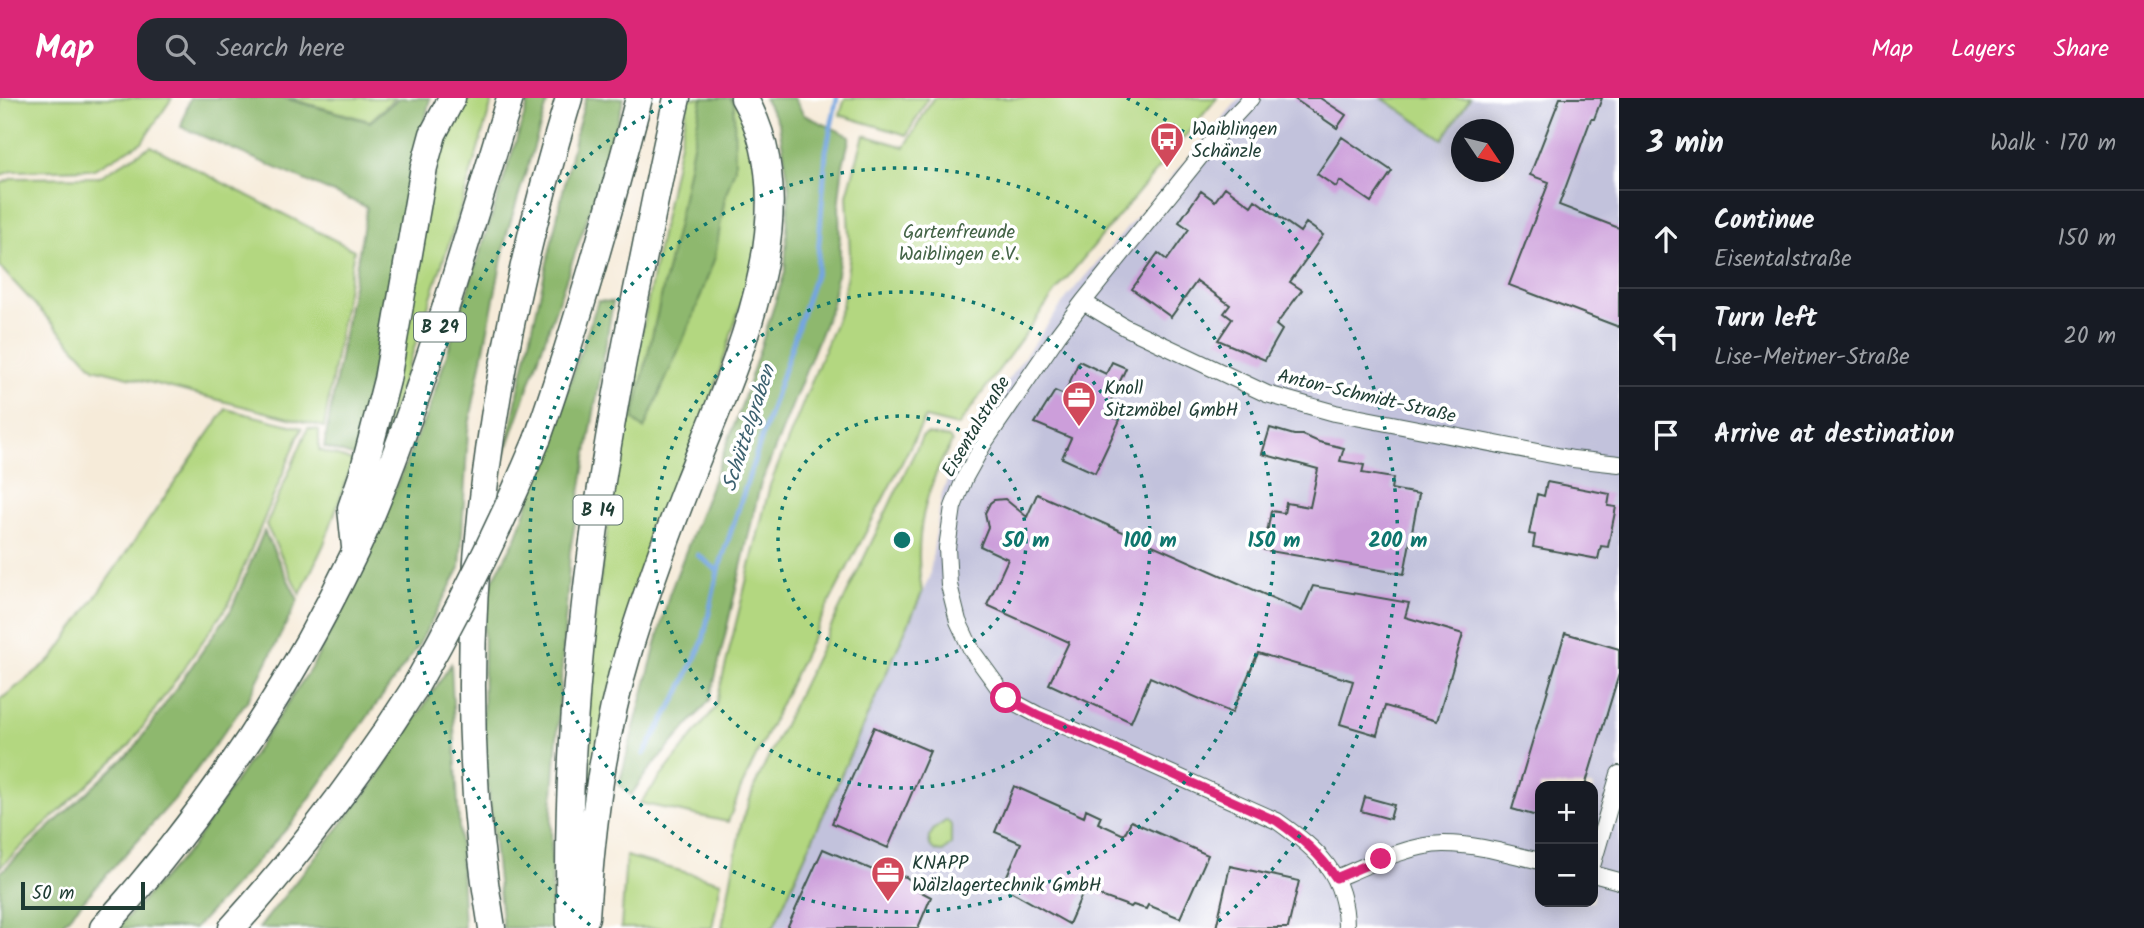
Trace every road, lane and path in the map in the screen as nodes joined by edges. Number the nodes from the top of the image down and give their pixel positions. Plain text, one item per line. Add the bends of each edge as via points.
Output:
1 (452, 98) edge
2 (510, 98) edge
3 (569, 98) edge
4 (639, 98) edge
5 (677, 98) edge
6 (744, 98) edge
7 (1251, 98) edge
8 (1083, 302) junction
9 (1619, 464) edge
10 (355, 550) junction
11 (1619, 774) edge
12 (1598, 846) edge
13 (1535, 861) edge
14 (1598, 875) edge
15 (1336, 878) junction
16 (1619, 881) edge
17 (103, 928) edge
18 (232, 928) edge
19 (492, 928) edge
20 (570, 928) edge
21 (581, 928) edge
22 (1346, 928) edge

1 - 10 highway via 433,134 424,167 387,380 351,508
2 - 10 highway, B 29 via 424,373
3 - 19 highway via 502,361 477,542 471,730
4 - 18 highway, bridge via 568,353 537,440 486,555 414,689 351,784
5 - 20 highway, B 14 via 625,347 582,624 570,758
6 - 21 highway via 763,139 769,173 768,241 740,348 629,648 597,791 586,917
7 - 8 street, Eisentalstraße
8 - 9 street, Anton-Schmidt-Straße via 1266,394 1361,419
8 - 15 street, Eisentalstraße via 984,443 953,507 947,548 949,585 958,621 972,651 1006,698 1277,821 1305,841
10 - 17 highway, B 29 via 255,734 161,861
11 - 12 street
13 - 15 street via 1475,846 1441,844 1381,859
14 - 16 street
15 - 22 street, Eisentalstraße

